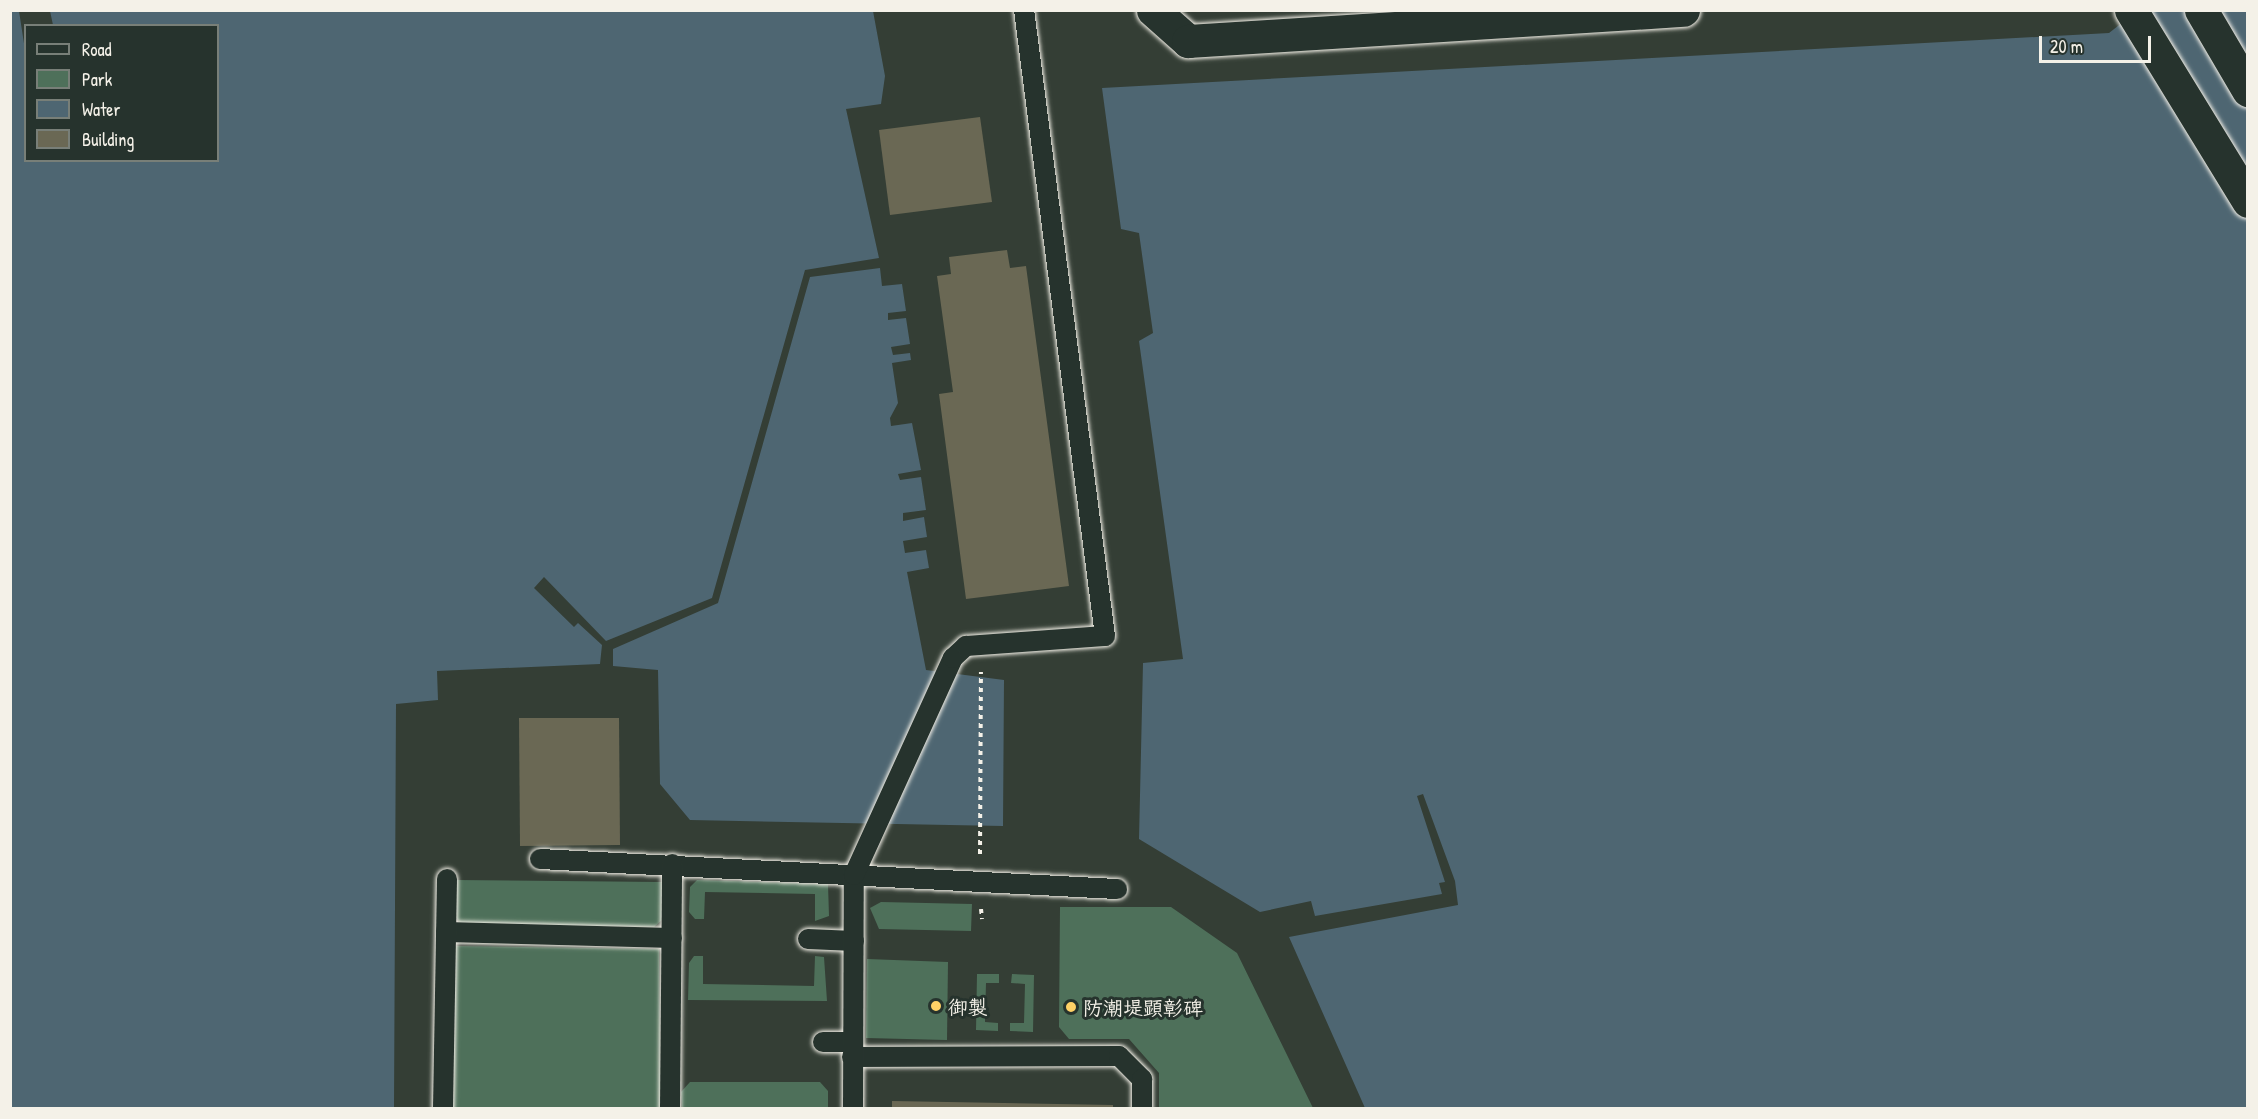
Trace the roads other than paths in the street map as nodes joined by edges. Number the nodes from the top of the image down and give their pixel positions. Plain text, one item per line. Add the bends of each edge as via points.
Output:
1 (1024, 10) edge
2 (1153, 10) edge
3 (1683, 10) edge
4 (2131, 10) edge
5 (2201, 10) edge
6 (2247, 90) edge
7 (2247, 201) edge
8 (540, 859) dead end
9 (672, 864) junction
10 (854, 875) junction
11 (447, 879) dead end
12 (1117, 889) dead end
13 (446, 932) junction
14 (672, 939) junction
15 (808, 939) dead end
16 (854, 941) junction
17 (824, 1042) dead end
18 (852, 1049) junction
19 (443, 1108) edge
20 (670, 1108) edge
21 (853, 1108) edge
22 (1142, 1108) edge

1 - 10 lane via 1105,636 966,646 949,668
2 - 3 main road via 1188,41
4 - 7 main road
5 - 6 main road
8 - 9 lane
9 - 10 lane
9 - 14 lane
10 - 12 lane
10 - 16 lane
11 - 13 lane
13 - 14 lane
13 - 19 lane
14 - 20 lane
15 - 16 lane
16 - 18 lane
17 - 18 lane
18 - 21 lane
18 - 22 lane via 1119,1056 1142,1079

